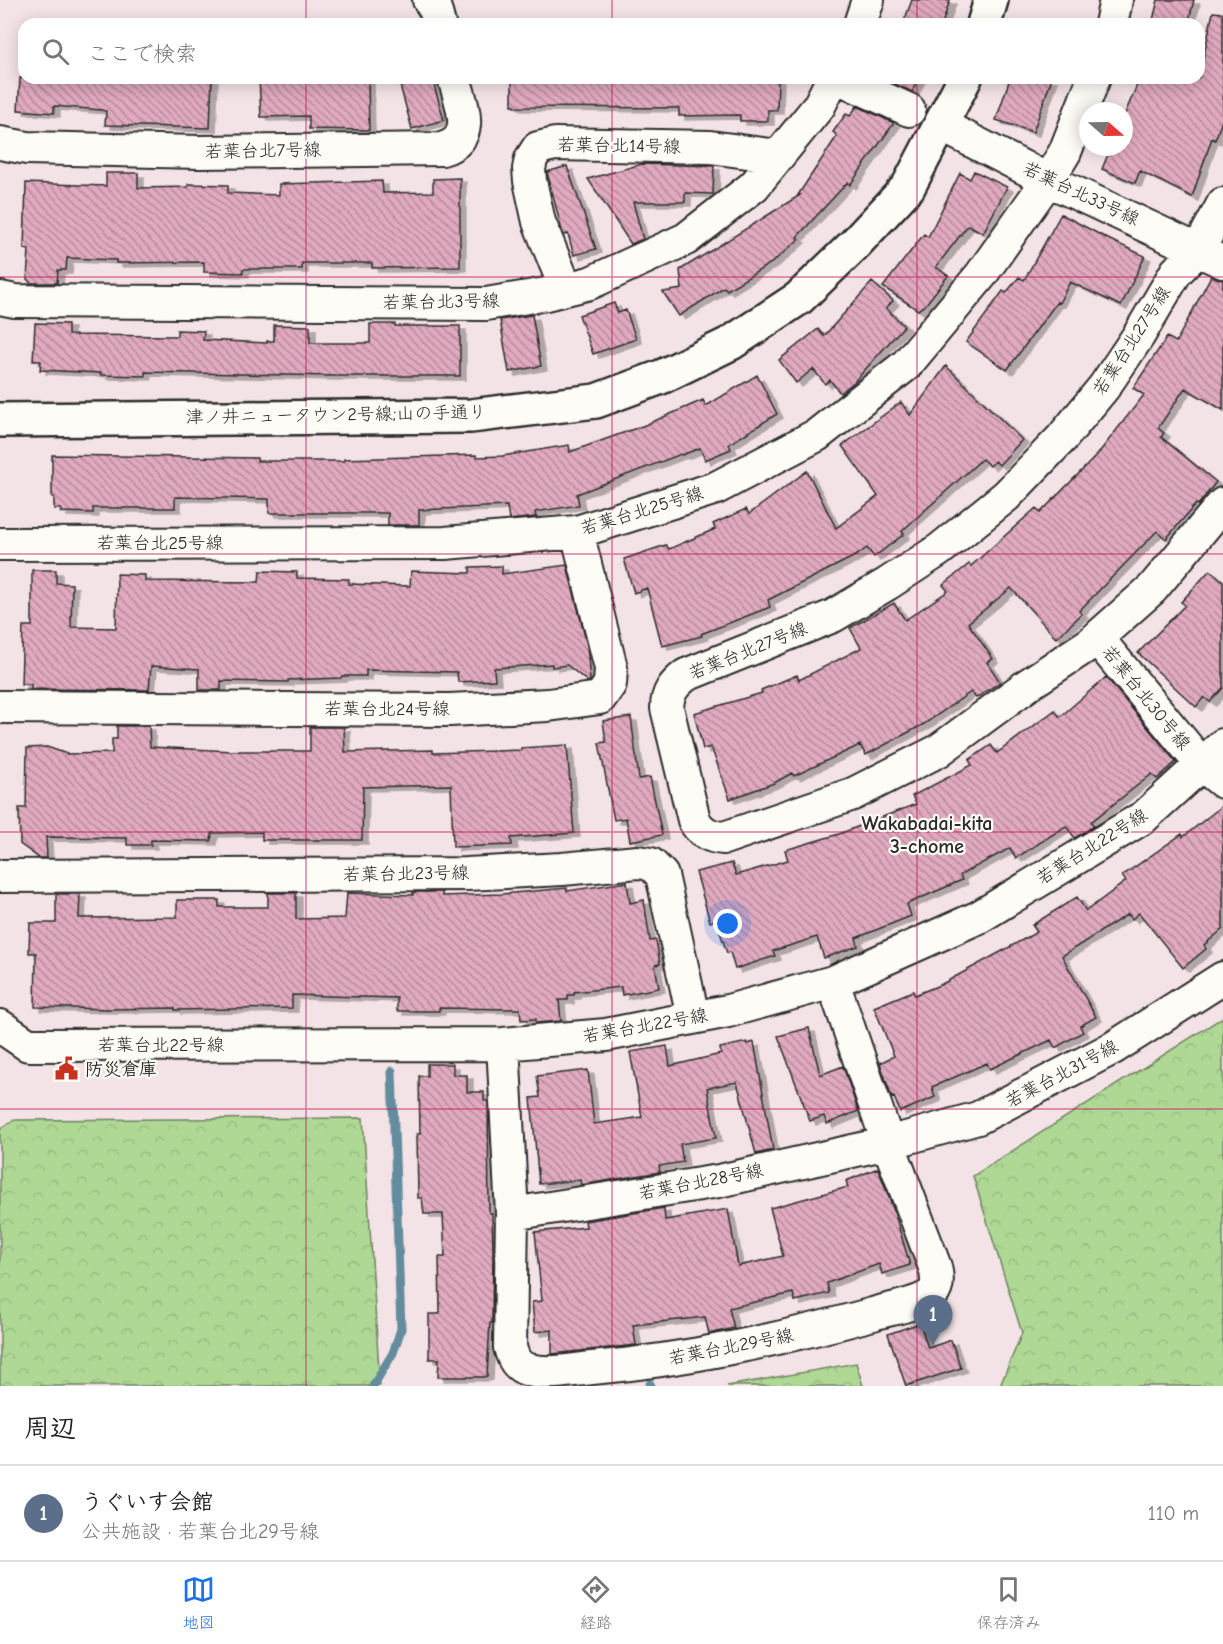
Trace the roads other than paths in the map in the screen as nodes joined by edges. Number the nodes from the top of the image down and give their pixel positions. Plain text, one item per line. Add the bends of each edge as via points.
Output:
1 (429, 0) edge
2 (868, 0) edge
3 (991, 0) edge
4 (1116, 0) edge
5 (437, 18) edge
6 (862, 18) edge
7 (986, 18) edge
8 (1112, 18) edge
9 (456, 84) edge
10 (830, 84) edge
11 (852, 84) edge
12 (962, 84) edge
13 (1092, 84) edge
14 (909, 110) dead end
15 (940, 125) junction
16 (0, 143) edge
17 (778, 156) junction
18 (1048, 180) junction
19 (1223, 204) edge
20 (1211, 255) edge
21 (566, 289) junction
22 (0, 298) edge
23 (0, 420) edge
24 (1223, 504) edge
25 (577, 532) junction
26 (0, 544) edge
27 (1097, 638) junction
28 (0, 707) edge
29 (1216, 764) edge
30 (0, 876) edge
31 (1223, 978) edge
32 (833, 982) junction
33 (693, 1017) junction
34 (0, 1026) edge
35 (502, 1044) junction
36 (888, 1143) junction
37 (512, 1214) junction

1 - 5 street
2 - 6 street
3 - 7 street
4 - 8 street
9 - 16 street, 若葉台北7号線 via 465,119 463,133 451,146 442,149 200,152 27,148
10 - 17 street, 若葉台北3号線 via 819,106
11 - 14 street
12 - 15 street, 津ノ井ニュータウン2号線;山の手通り
13 - 18 street, 若葉台北25号線 via 1065,152
15 - 18 street, 若葉台北33号線
15 - 23 street, 津ノ井ニュータウン2号線;山の手通り via 908,187 799,298 731,343 661,377 596,401 471,416
17 - 21 street, 若葉台北3号線 via 754,186 686,239 590,284
17 - 21 street, 若葉台北14号線 via 710,147 555,144 538,148 531,159 530,181 539,222
18 - 20 street, 若葉台北33号線
18 - 25 street, 若葉台北25号線 via 981,275 906,365 817,435 716,488
19 - 20 street
20 - 27 street, 若葉台北27号線 via 1176,272 1104,387 1062,438 1006,496 939,550 832,616 676,682 667,708 697,827 724,838 853,794 938,751
21 - 22 street, 若葉台北3号線 via 486,304
24 - 27 street, 若葉台北27号線 via 1152,589
25 - 26 street, 若葉台北25号線 via 445,543
25 - 28 street, 若葉台北24号線 via 611,669 610,684 600,698 450,710
27 - 29 street, 若葉台北30号線
29 - 32 street, 若葉台北22号線 via 1144,817 979,917
30 - 33 street, 若葉台北23号線 via 466,874 651,864 662,875
31 - 36 street, 若葉台北31号線 via 1113,1048 978,1118
32 - 33 street, 若葉台北22号線
32 - 36 street, 若葉台北29号線
33 - 35 street, 若葉台北22号線 via 606,1035
34 - 35 street, 若葉台北22号線 via 28,1045
35 - 37 street, 若葉台北29号線
36 - 37 street, 若葉台北28号線 via 719,1181
36 - 37 street, 若葉台北29号線 via 935,1267 937,1282 933,1293 797,1335 728,1349 633,1365 538,1372 521,1367 512,1357 510,1347

